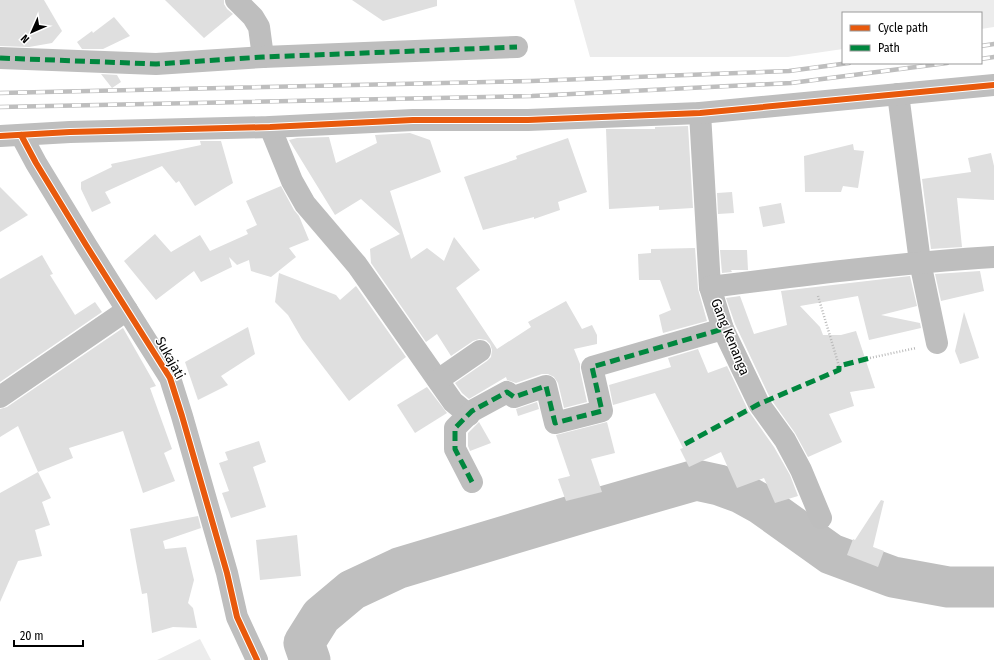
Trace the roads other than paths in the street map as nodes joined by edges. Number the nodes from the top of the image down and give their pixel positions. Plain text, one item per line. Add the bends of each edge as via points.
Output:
1 (236, 0) edge
2 (517, 47) dead end
3 (263, 57) junction
4 (0, 58) edge
5 (994, 85) edge
6 (898, 94) junction
7 (700, 113) junction
8 (270, 127) junction
9 (11, 136) edge
10 (994, 257) edge
11 (920, 262) junction
12 (710, 287) junction
13 (128, 310) junction
14 (723, 329) junction
15 (937, 343) road end
16 (480, 351) dead end
17 (438, 380) junction
18 (0, 397) edge
19 (469, 415) junction
20 (472, 482) dead end
21 (821, 518) dead end
22 (257, 660) edge

1 - 3 street via 259,27
2 - 3 street
3 - 4 street via 156,64
5 - 6 street
6 - 7 street
6 - 11 street
7 - 8 street via 528,120 413,120
7 - 12 street, Gang Kenanga
8 - 9 street
8 - 17 street via 305,204 357,265
9 - 13 street, Sukajati via 48,182
10 - 11 street
11 - 12 street
11 - 15 street
12 - 14 street, Gang Kenanga
13 - 18 street
13 - 22 street, Sukajati via 172,385 227,573 237,617
14 - 19 street via 592,367 602,411 555,423 546,386 514,398 507,392
14 - 21 street, Gang Kenanga via 759,404 785,440 801,470
16 - 17 street
17 - 19 street via 453,402
19 - 20 street via 455,428 455,449

